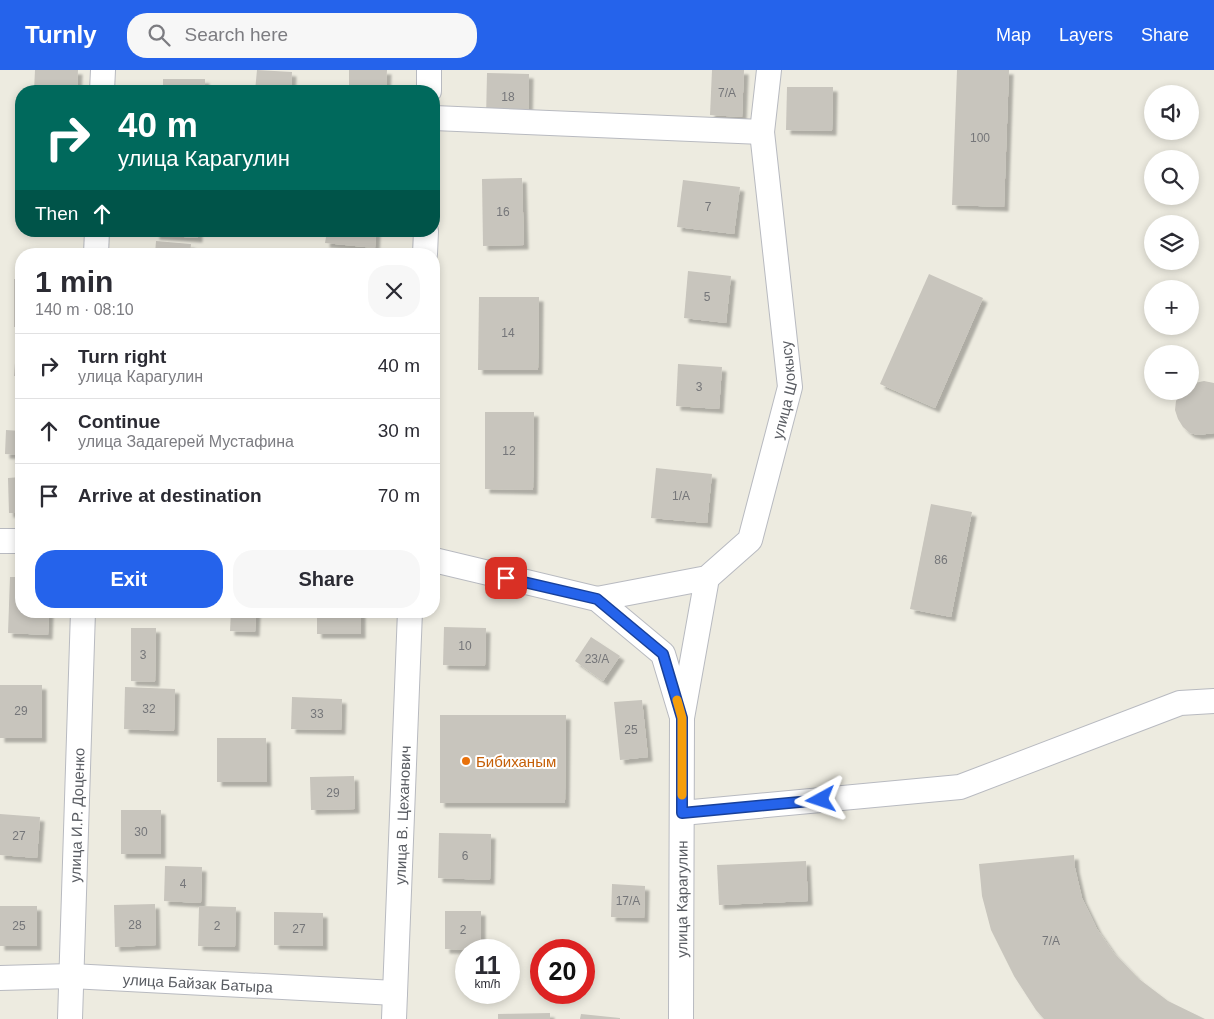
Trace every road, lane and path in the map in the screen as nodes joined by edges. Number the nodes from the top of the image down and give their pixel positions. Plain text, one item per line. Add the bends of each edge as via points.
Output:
1 (103, 70) edge
2 (429, 70) edge
3 (769, 70) edge
4 (102, 85) edge
5 (429, 85) edge
6 (440, 118) edge
7 (762, 132) junction
8 (0, 540) edge
9 (15, 541) edge
10 (440, 561) edge
11 (708, 578) junction
12 (597, 599) junction
13 (83, 618) edge
14 (410, 618) edge
15 (1214, 701) edge
16 (682, 718) junction
17 (682, 813) junction
18 (71, 976) junction
19 (0, 978) edge
20 (395, 993) junction
21 (70, 1019) edge
22 (394, 1019) edge
23 (681, 1019) edge

1 - 4 street
2 - 5 street
3 - 7 street, улица Шокысу
6 - 7 street
7 - 11 street, улица Шокысу via 790,387 750,540
8 - 9 street
10 - 12 street
11 - 12 street
11 - 16 street
12 - 16 street via 663,654
13 - 18 street, улица И.Р. Доценко
14 - 20 street, улица В. Цеханович
15 - 17 street via 1180,703 960,787
16 - 17 street, улица Карагулин
17 - 23 street, улица Карагулин
18 - 19 street, улица Байзак Батыра
18 - 20 street, улица Байзак Батыра
18 - 21 street, улица И.Р. Доценко
20 - 22 street, улица В. Цеханович

